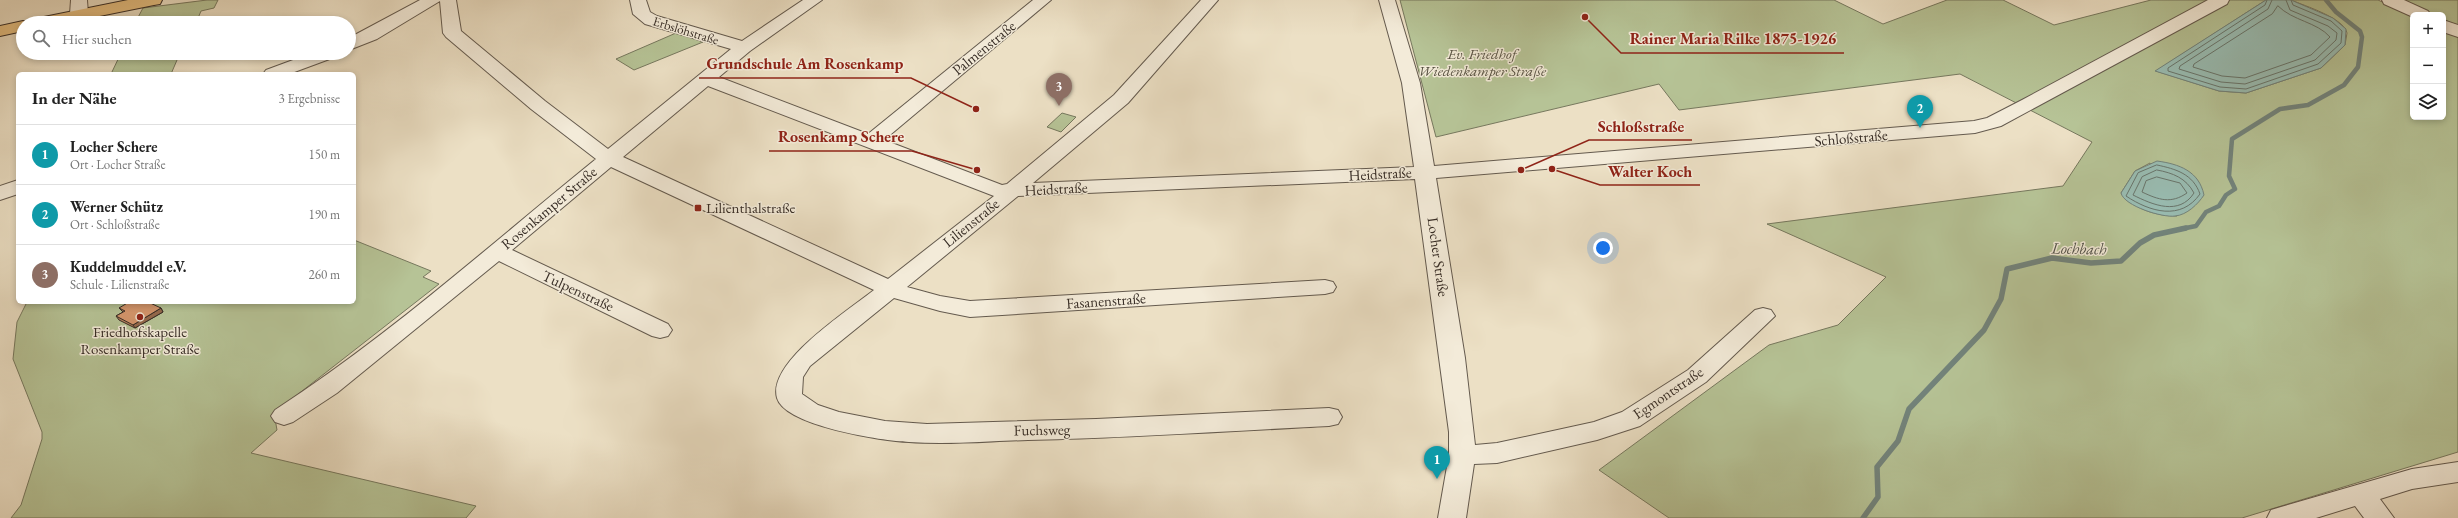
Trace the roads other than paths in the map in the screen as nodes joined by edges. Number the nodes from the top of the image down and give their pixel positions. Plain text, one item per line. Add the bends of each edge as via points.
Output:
1 (154, 0) edge
2 (432, 0) edge
3 (448, 0) edge
4 (638, 0) edge
5 (814, 0) edge
6 (1043, 0) edge
7 (1210, 0) edge
8 (1387, 0) edge
9 (2222, 0) edge
10 (2390, 0) edge
11 (79, 7) edge
12 (2416, 12) edge
13 (56, 16) edge
14 (2446, 26) edge
15 (16, 28) edge
16 (0, 31) edge
17 (2458, 32) edge
18 (356, 42) edge
19 (744, 47) junction
20 (310, 60) edge
21 (277, 72) edge
22 (707, 79) junction
23 (870, 142) junction
24 (608, 158) junction
25 (1426, 172) junction
26 (16, 187) edge
27 (1011, 191) junction
28 (0, 194) edge
29 (496, 251) junction
30 (1325, 287) dead end
31 (890, 289) junction
32 (1763, 316) dead end
33 (660, 330) dead end
34 (793, 370) joint
35 (284, 416) dead end
36 (1329, 417) dead end
37 (1462, 455) junction
38 (2458, 472) edge
39 (2361, 495) junction
40 (1452, 518) edge
41 (2281, 518) edge
42 (2380, 518) edge

1 - 11 main road
2 - 18 street
3 - 24 street via 452,34 538,105
4 - 19 street, Erbslöhstraße via 642,14 651,20
5 - 19 street, Rosenkamper Straße
6 - 23 street, Palmenstraße
7 - 27 street, Lilienstraße via 1121,99
8 - 25 street, Locher Straße via 1411,83
9 - 25 street, Schloßstraße via 1994,122 1975,127
10 - 12 street
11 - 13 main road
14 - 17 street
15 - 16 main road
19 - 22 street, Rosenkamper Straße
20 - 21 street
22 - 23 street, Heidstraße
22 - 24 street, Rosenkamper Straße
23 - 27 street, Heidstraße via 994,189
24 - 29 street, Rosenkamper Straße
24 - 31 street
25 - 27 street, Heidstraße
25 - 37 street, Locher Straße via 1453,358 1462,432
26 - 28 street
27 - 31 street, Lilienstraße
29 - 33 street, Tulpenstraße
29 - 35 street, Rosenkamper Straße via 334,382
30 - 31 street, Fasanenstraße via 970,309 943,306
31 - 34 street, Lilienstraße
32 - 37 street, Egmontstraße via 1697,376 1631,419 1597,431 1497,453
34 - 36 street, Fuchsweg via 788,391 795,404 807,411 857,425 896,432 1070,430
37 - 40 street, Locher Straße
38 - 39 street via 2412,479
39 - 41 street
39 - 42 street

